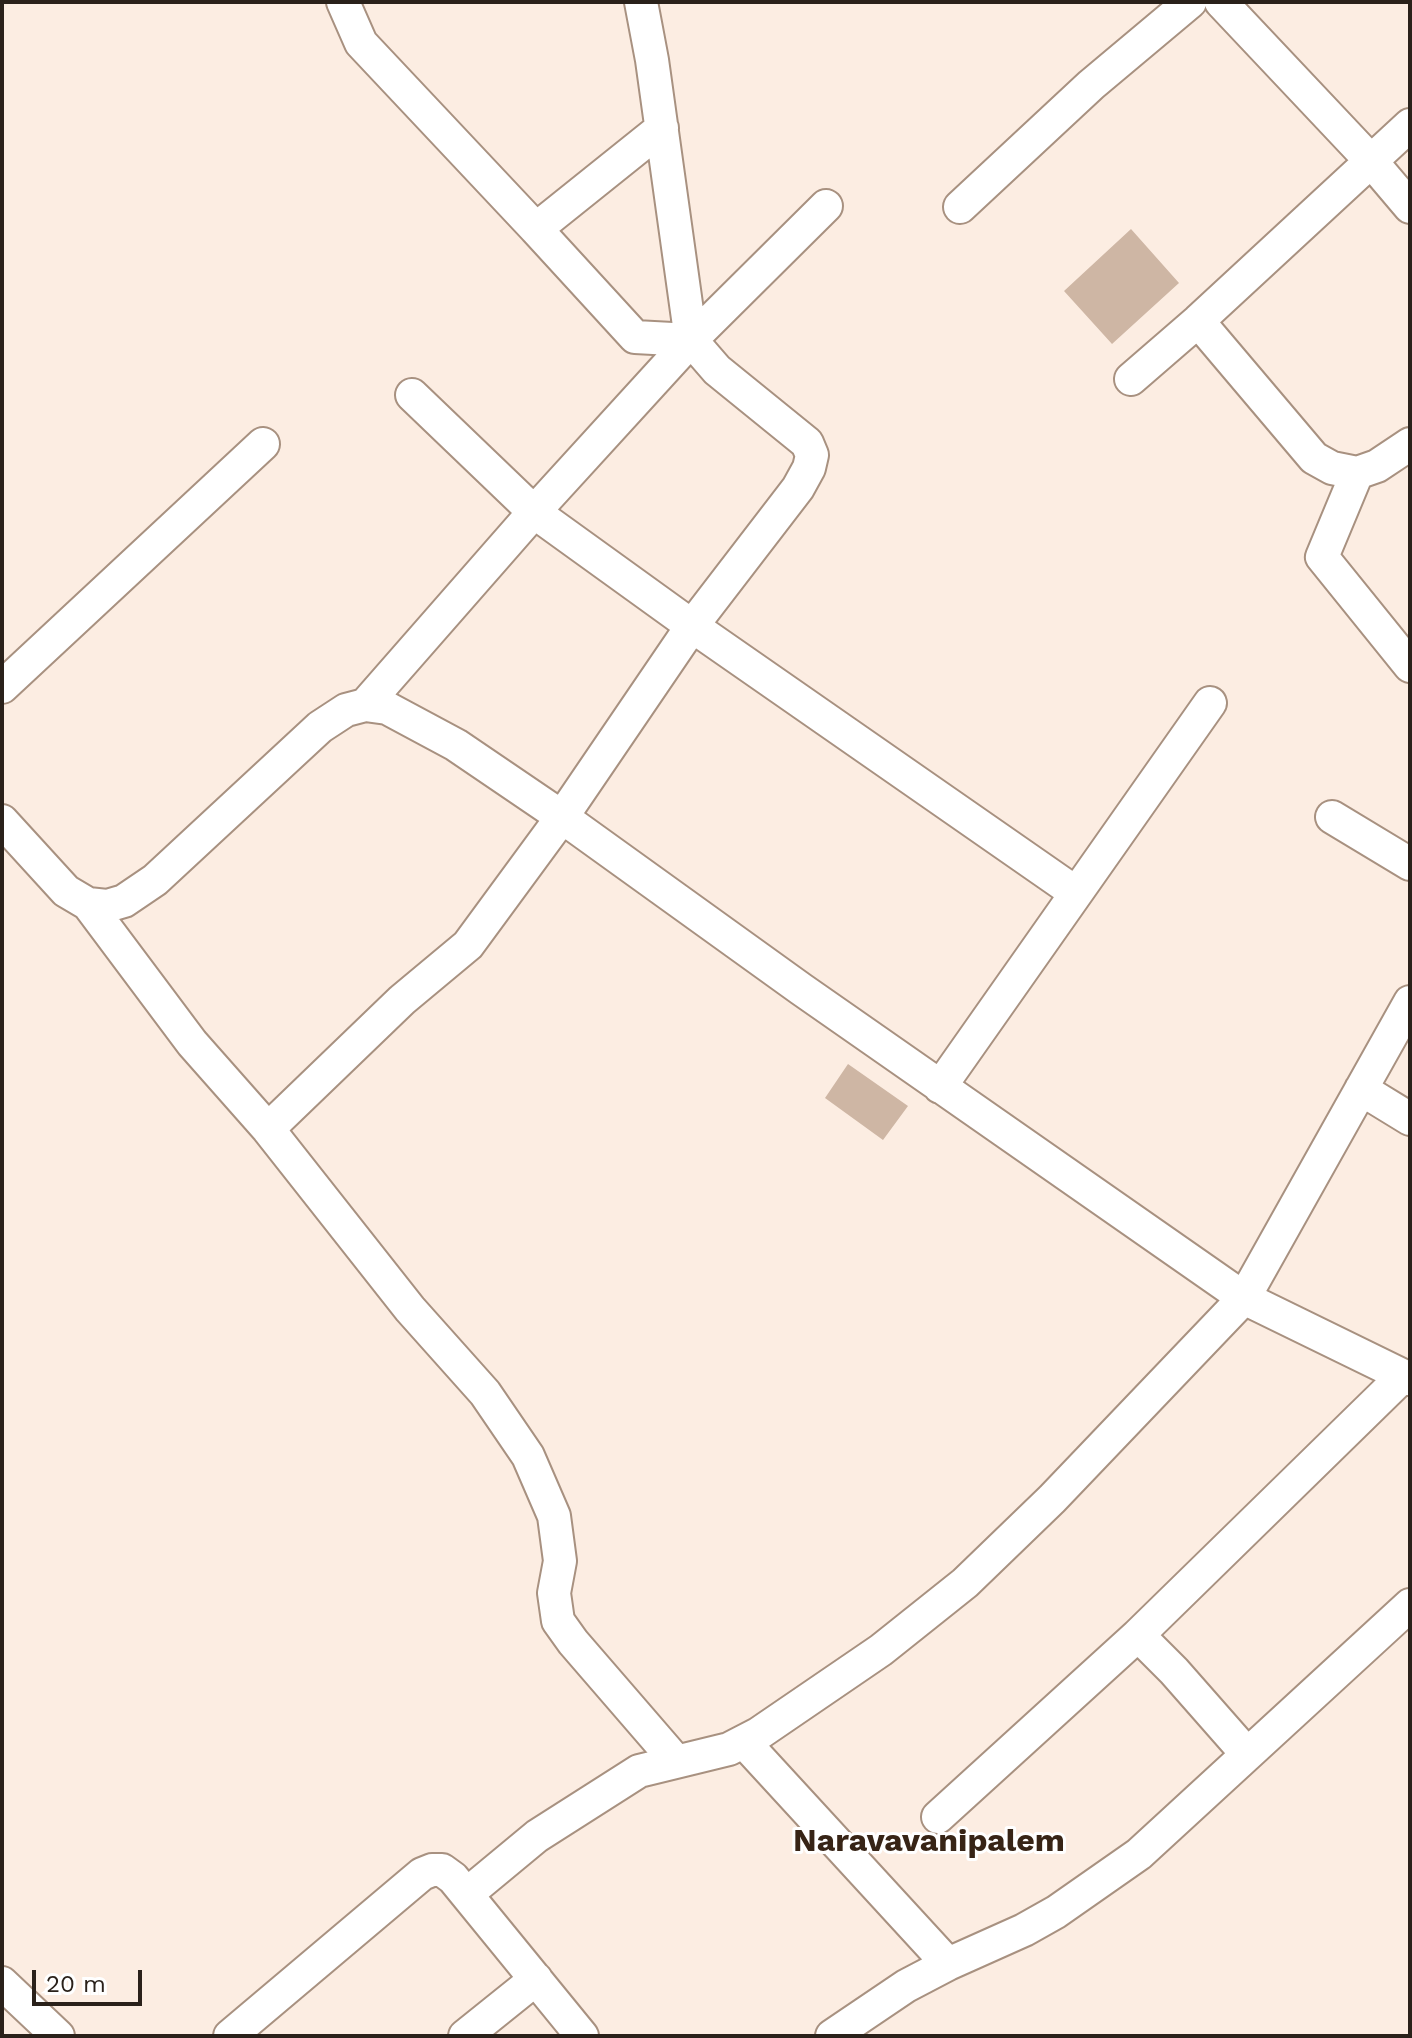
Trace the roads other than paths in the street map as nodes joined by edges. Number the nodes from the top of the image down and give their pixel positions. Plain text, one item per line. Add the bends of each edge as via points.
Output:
1 (343, 2) edge
2 (641, 2) edge
3 (1190, 2) edge
4 (1221, 2) edge
5 (1410, 125) edge
6 (662, 128) junction
7 (1371, 161) junction
8 (826, 206) dead end
9 (960, 207) dead end
10 (1410, 207) edge
11 (536, 229) junction
12 (1198, 321) junction
13 (691, 340) junction
14 (1131, 379) dead end
15 (412, 395) dead end
16 (263, 444) dead end
17 (1410, 444) edge
18 (1357, 473) junction
19 (534, 512) junction
20 (692, 626) junction
21 (1410, 666) edge
22 (2, 687) edge
23 (1210, 703) dead end
24 (365, 705) junction
25 (562, 817) junction
26 (1332, 817) dead end
27 (2, 821) edge
28 (1410, 864) edge
29 (1076, 893) junction
30 (88, 904) junction
31 (1410, 1002) edge
32 (940, 1087) junction
33 (1361, 1089) junction
34 (1410, 1119) edge
35 (268, 1129) junction
36 (1244, 1298) junction
37 (1406, 1377) edge
38 (1410, 1605) edge
39 (1138, 1635) junction
40 (744, 1742) junction
41 (1247, 1754) junction
42 (675, 1760) junction
43 (938, 1817) dead end
44 (467, 1894) junction
45 (948, 1964) junction
46 (536, 1979) junction
47 (2, 1983) edge
48 (58, 2036) edge
49 (230, 2036) edge
50 (465, 2036) edge
51 (582, 2036) edge
52 (832, 2036) edge

1 - 11 street via 361,43
2 - 6 street
3 - 9 street
4 - 7 street
5 - 7 street
6 - 11 street
6 - 13 street
7 - 10 street
7 - 12 street
8 - 13 street
11 - 13 street via 635,337
12 - 14 street
12 - 18 street via 1314,458
13 - 19 street
13 - 20 street via 717,370 798,434 812,455 798,488
15 - 19 street
16 - 22 street
17 - 18 street
18 - 21 street via 1322,557
19 - 20 street
19 - 24 street
20 - 25 street
20 - 29 street
23 - 29 street
24 - 25 street via 403,714
24 - 30 street via 320,727 155,880 124,901
25 - 32 street
25 - 35 street via 468,945 402,1000
26 - 28 street
27 - 30 street via 66,891
29 - 32 street
30 - 35 street via 192,1043
31 - 33 street
32 - 36 street
33 - 34 street
33 - 36 street
35 - 42 street via 410,1309 485,1393 528,1456 554,1516 560,1561 554,1593 558,1621
36 - 37 street
36 - 40 street via 965,1583 868,1659
37 - 39 street
38 - 41 street
39 - 41 street
39 - 43 street
40 - 42 street
40 - 45 street
41 - 45 street via 1139,1854 1097,1885 1024,1930
42 - 44 street via 639,1771 580,1806
44 - 46 street
44 - 49 street via 442,1870 422,1874
45 - 52 street
46 - 50 street
46 - 51 street
47 - 48 street

